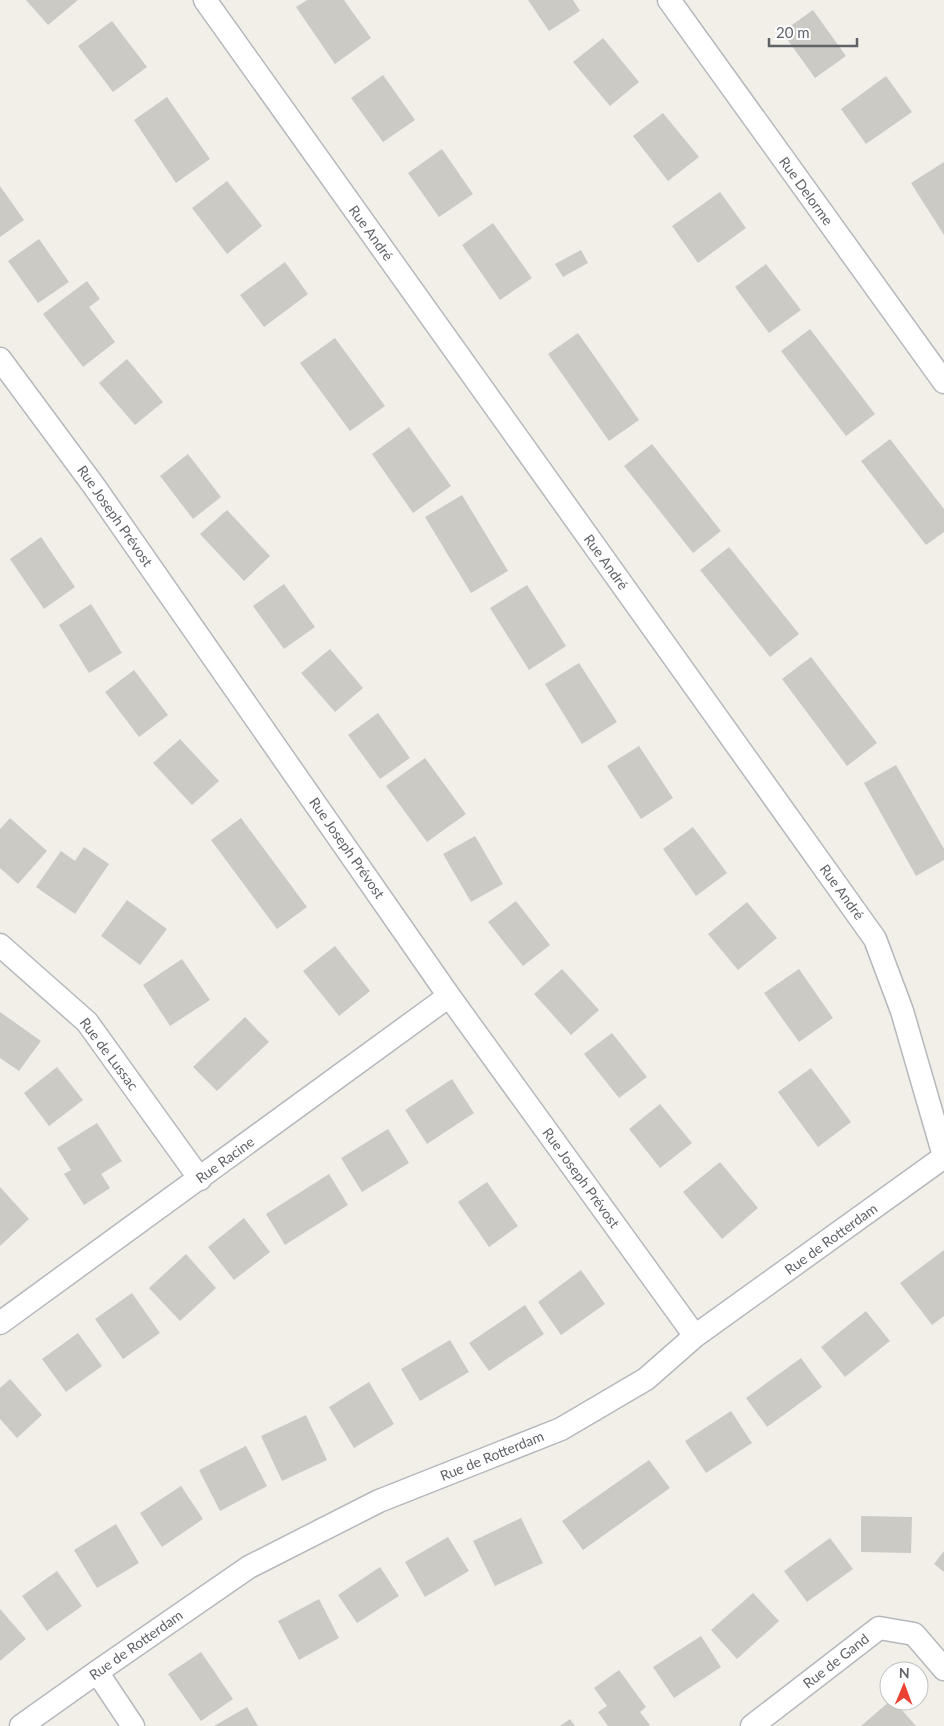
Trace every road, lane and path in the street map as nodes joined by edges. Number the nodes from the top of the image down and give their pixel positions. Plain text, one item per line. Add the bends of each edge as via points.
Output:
1 (205, 0) edge
2 (669, 0) edge
3 (0, 359) edge
4 (944, 382) edge
5 (0, 945) edge
6 (449, 996) junction
7 (944, 1156) edge
8 (200, 1179) junction
9 (0, 1323) edge
10 (695, 1336) junction
11 (944, 1669) edge
12 (96, 1672) junction
13 (21, 1726) edge
14 (133, 1726) edge
15 (752, 1726) edge

1 - 7 street, Rue André via 875,939 902,1011
2 - 4 street, Rue Delorme
3 - 6 street, Rue Joseph Prévost via 94,486
5 - 8 street, Rue de Lussac via 87,1022
6 - 8 street, Rue Racine
6 - 10 street, Rue Joseph Prévost
7 - 10 street, Rue de Rotterdam
8 - 9 street, Rue Racine
10 - 12 street, Rue de Rotterdam via 646,1379 561,1429 379,1501 249,1567
11 - 15 street, Rue de Gand via 914,1634 879,1628
12 - 13 street, Rue de Rotterdam
12 - 14 street

